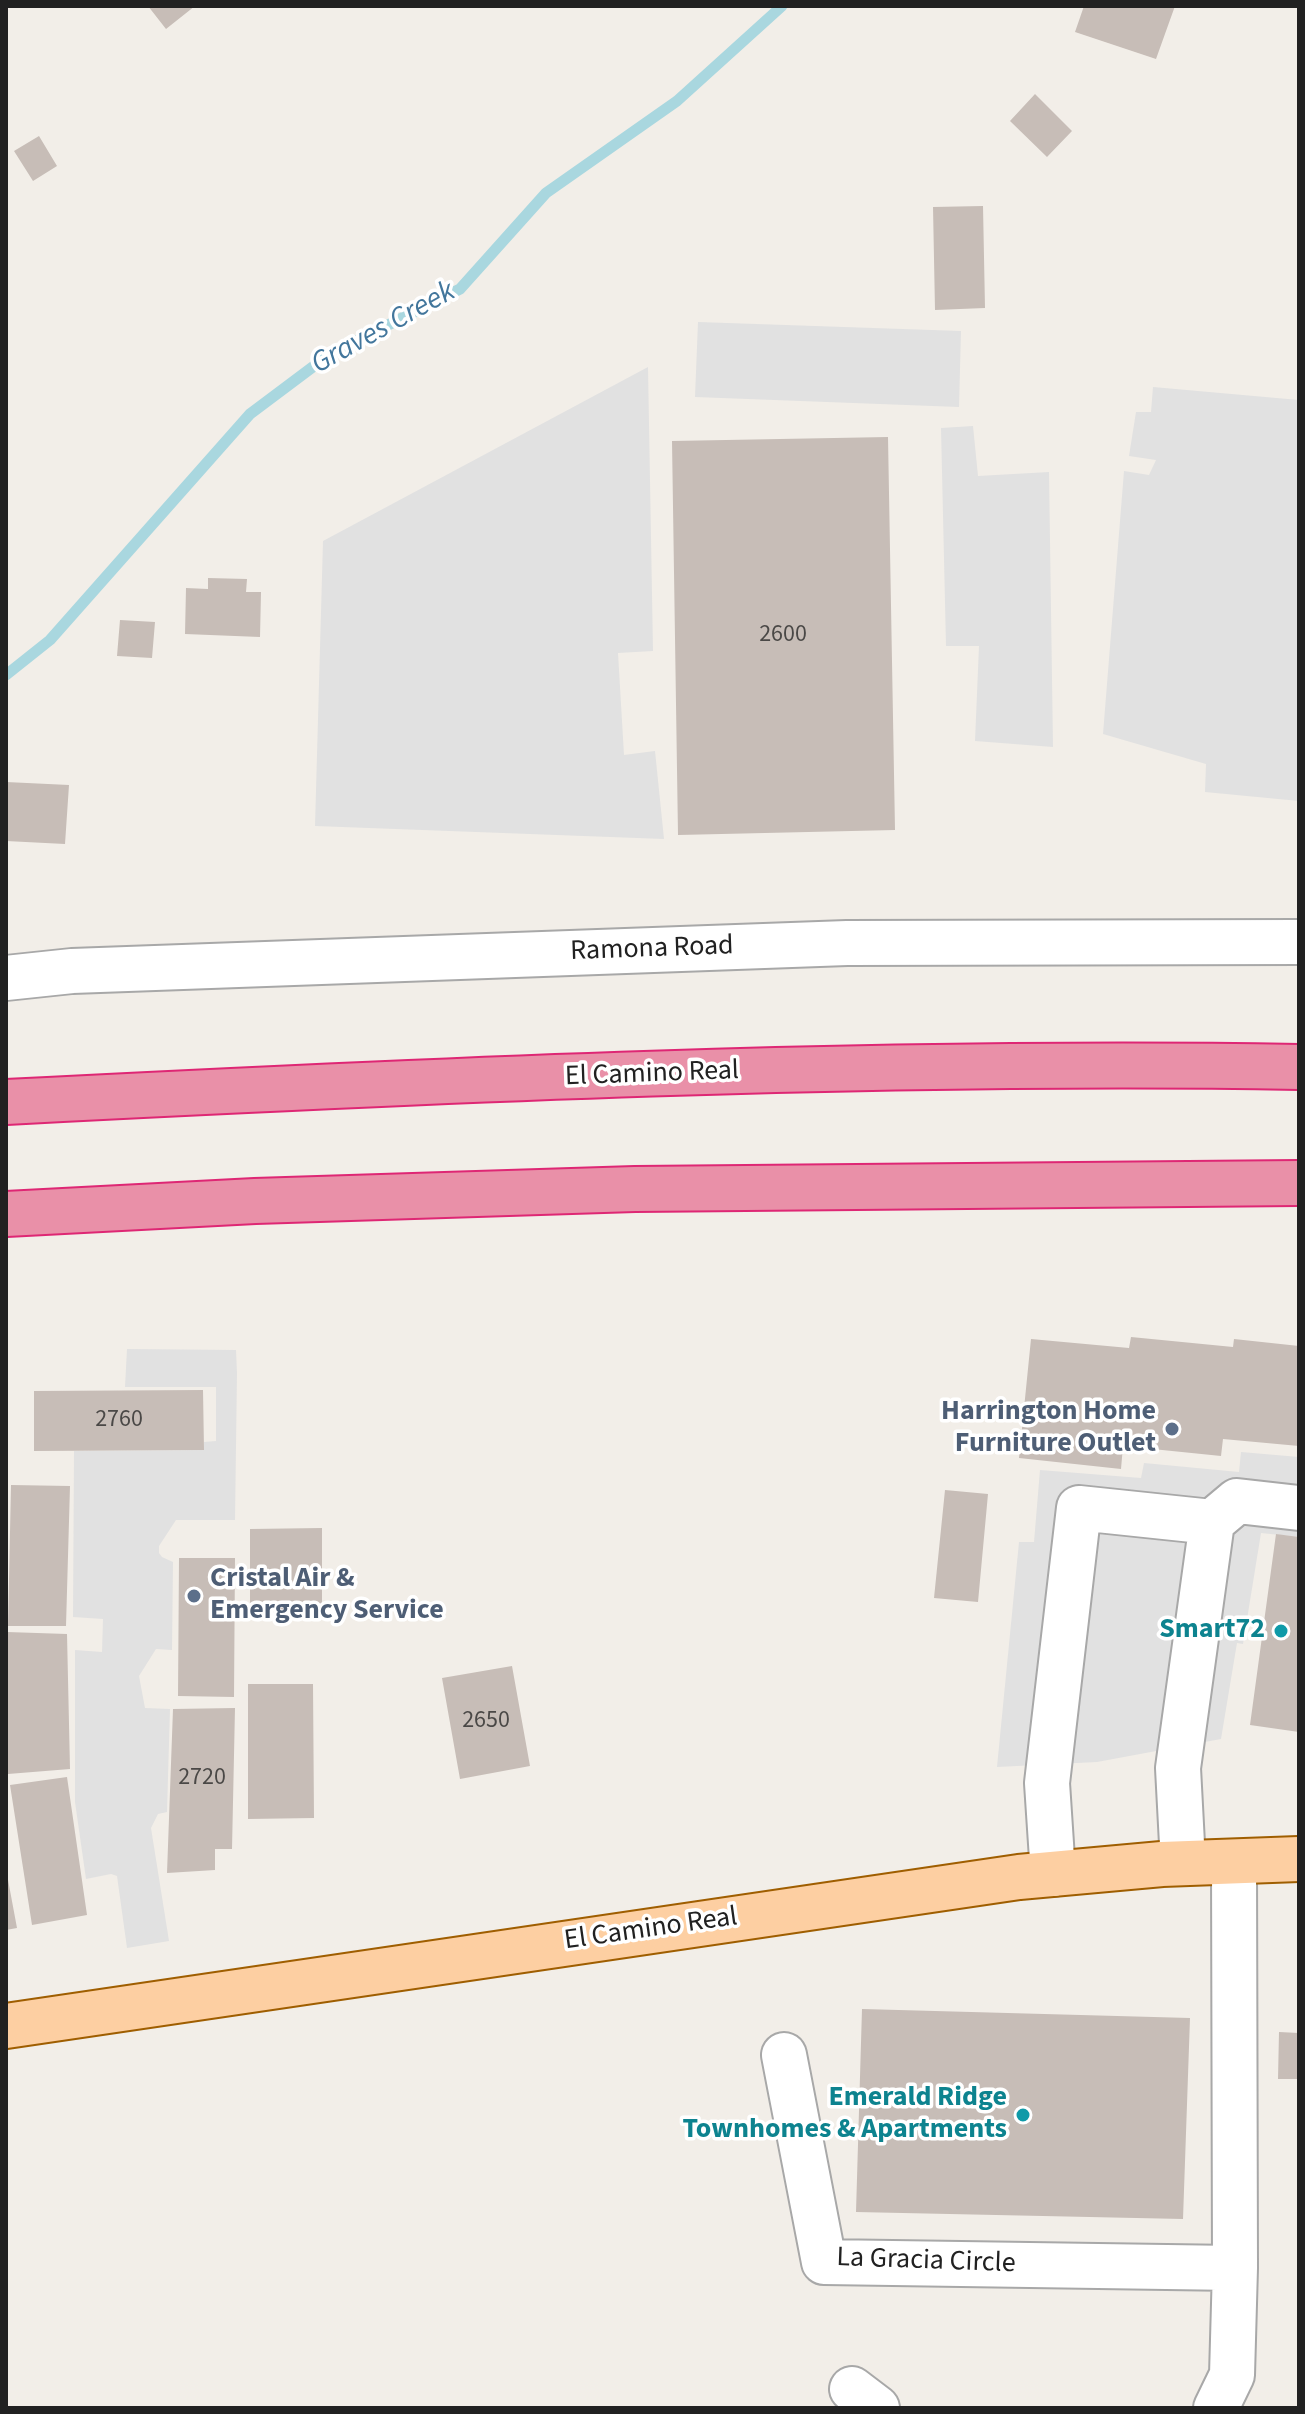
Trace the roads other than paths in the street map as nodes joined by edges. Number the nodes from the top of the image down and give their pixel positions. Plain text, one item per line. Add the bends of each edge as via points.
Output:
1 (1299, 942) edge
2 (6, 978) edge
3 (1299, 1067) edge
4 (6, 1102) edge
5 (1299, 1183) edge
6 (6, 1214) edge
7 (1299, 1508) edge
8 (1212, 1522) junction
9 (1299, 1859) edge
10 (1234, 1862) junction
11 (1183, 1863) junction
12 (1053, 1874) junction
13 (6, 2026) edge
14 (784, 2055) dead end
15 (1235, 2268) junction
16 (1216, 2408) edge

1 - 2 street, Ramona Road via 847,943 72,971
3 - 4 highway, El Camino Real via 593,1076
5 - 6 highway via 635,1189
7 - 8 street via 1237,1501
8 - 11 street via 1178,1768
8 - 12 street via 1079,1508 1047,1783
9 - 10 main road, El Camino Real
10 - 11 main road, El Camino Real
10 - 15 street
11 - 12 main road, El Camino Real
12 - 13 main road, El Camino Real
14 - 15 street, La Gracia Circle via 824,2262
15 - 16 street via 1232,2375

